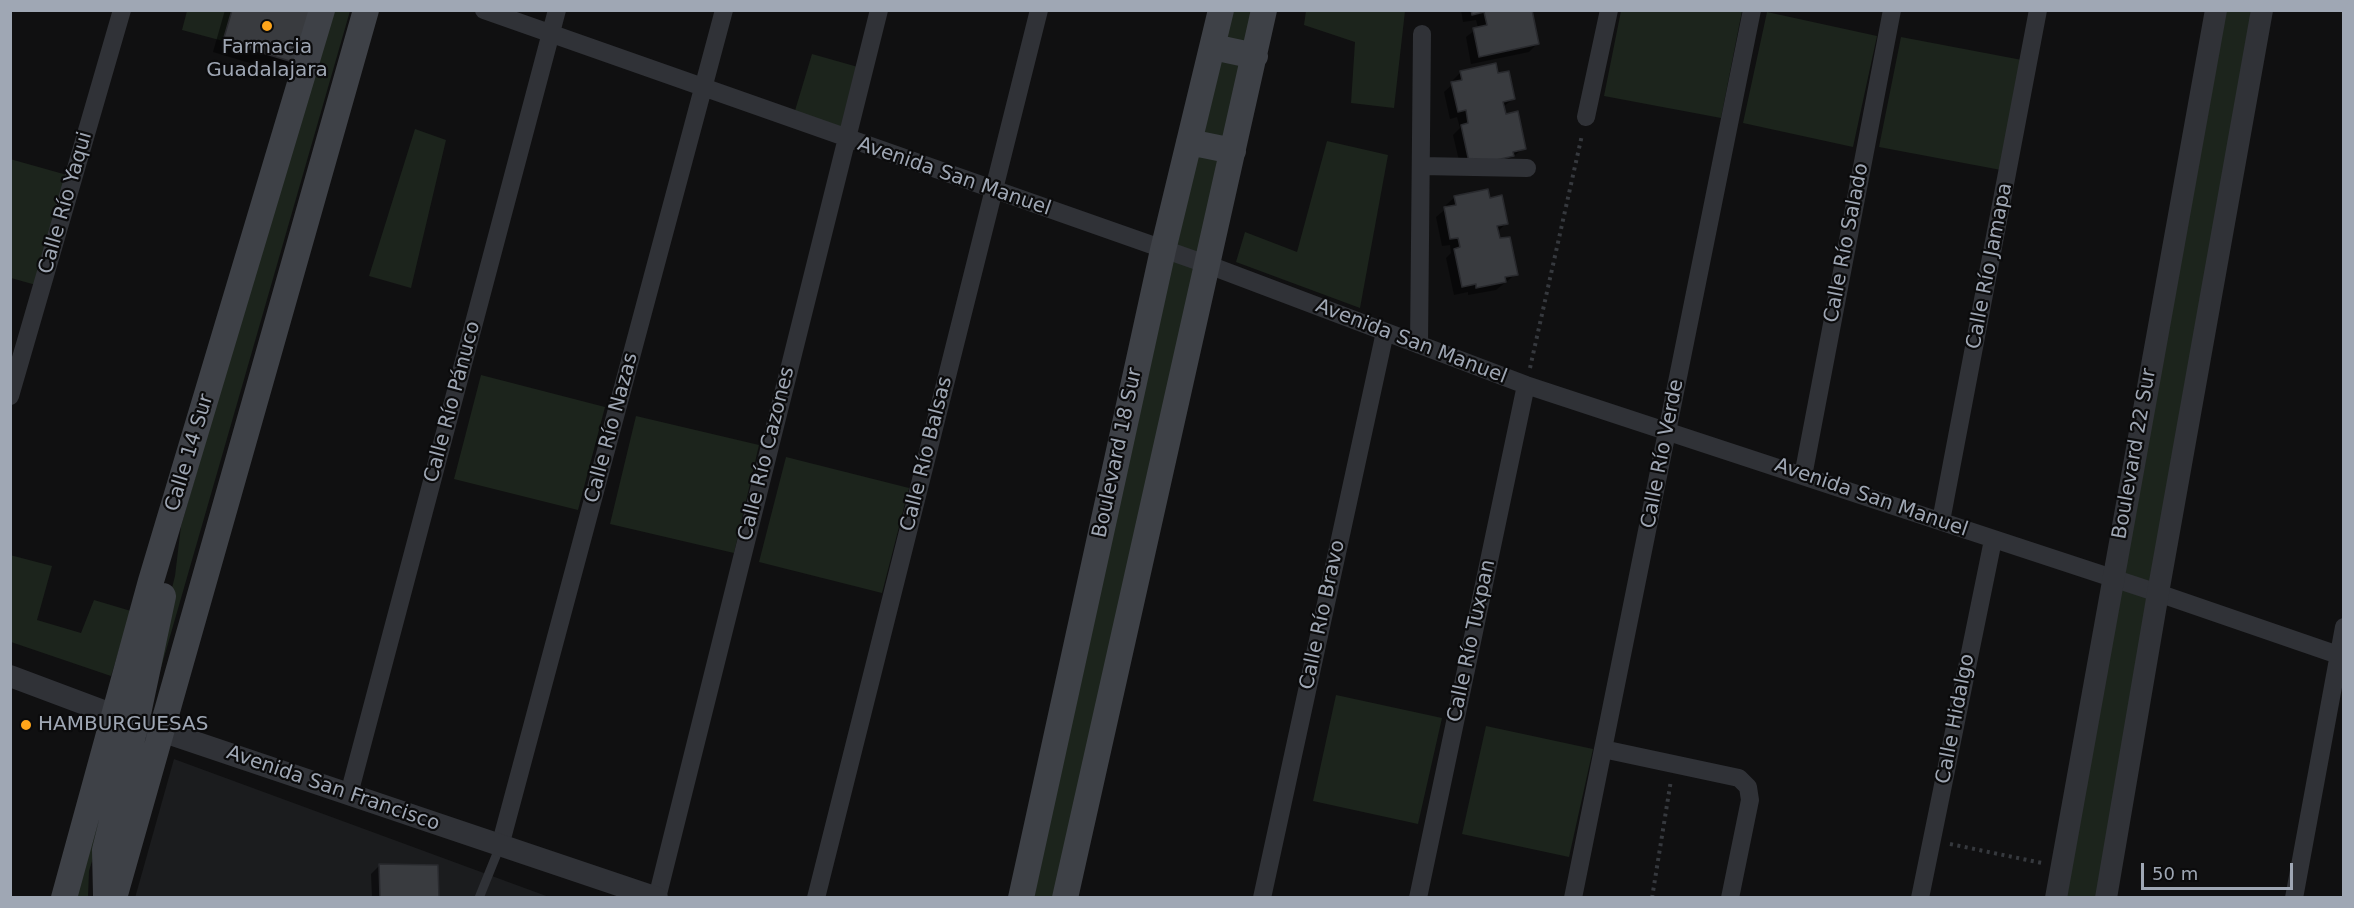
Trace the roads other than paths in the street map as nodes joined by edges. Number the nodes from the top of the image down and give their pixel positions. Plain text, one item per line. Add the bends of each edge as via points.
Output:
1 (122, 10) edge
2 (322, 10) edge
3 (366, 10) edge
4 (484, 10) edge
5 (557, 10) edge
6 (724, 10) edge
7 (879, 10) edge
8 (1039, 10) edge
9 (1221, 10) edge
10 (1264, 10) edge
11 (1609, 10) edge
12 (1752, 10) edge
13 (1892, 10) edge
14 (2038, 10) edge
15 (2217, 10) edge
16 (2262, 10) edge
17 (551, 34) junction
18 (1422, 34) dead end
19 (1213, 47) junction
20 (1255, 56) junction
21 (704, 87) junction
22 (1586, 117) road end
23 (845, 139) junction
24 (1189, 142) junction
25 (1233, 151) junction
26 (1421, 166) junction
27 (1527, 168) dead end
28 (993, 191) junction
29 (1163, 250) junction
30 (1206, 264) junction
31 (1385, 332) junction
32 (1419, 345) junction
33 (1527, 385) junction
34 (10, 396) edge
35 (1669, 430) junction
36 (1803, 476) junction
37 (1941, 521) junction
38 (1992, 540) junction
39 (2113, 578) junction
40 (2158, 593) junction
41 (2343, 627) edge
42 (2341, 656) edge
43 (10, 676) edge
44 (125, 719) junction
45 (161, 730) junction
46 (1603, 749) junction
47 (349, 794) junction
48 (500, 846) junction
49 (64, 897) edge
50 (106, 897) edge
51 (114, 897) edge
52 (479, 897) edge
53 (657, 897) edge
54 (816, 897) edge
55 (1021, 897) edge
56 (1065, 897) edge
57 (1262, 897) edge
58 (1418, 897) edge
59 (1573, 897) edge
60 (1730, 897) edge
61 (1920, 897) edge
62 (2056, 897) edge
63 (2106, 897) edge
64 (2294, 897) edge

1 - 34 street, Calle Río Yaqui
2 - 44 main road, Calle 14 Sur via 151,580
3 - 45 main road
4 - 17 street, Avenida San Manuel
5 - 17 street, Calle Río Pánuco
6 - 21 street, Calle Río Nazas
7 - 23 street, Calle Río Cazones
8 - 28 street, Calle Río Balsas
9 - 19 main road, Boulevard 18 Sur
10 - 20 main road
11 - 22 street
12 - 35 street, Calle Río Verde
13 - 36 street, Calle Río Salado
14 - 37 street, Calle Río Jamapa
15 - 39 street, Boulevard 22 Sur
16 - 40 street
17 - 21 street, Avenida San Manuel
17 - 47 street, Calle Río Pánuco
18 - 26 street
19 - 20 main road
19 - 24 main road, Boulevard 18 Sur
20 - 25 main road
21 - 23 street, Avenida San Manuel
21 - 48 street, Calle Río Nazas
23 - 28 street, Avenida San Manuel
23 - 53 street, Calle Río Cazones
24 - 25 main road
24 - 29 main road, Boulevard 18 Sur
25 - 30 main road
26 - 27 street
26 - 32 street
28 - 29 street, Avenida San Manuel
28 - 54 street, Calle Río Balsas
29 - 30 street, Avenida San Manuel
29 - 55 main road, Boulevard 18 Sur
30 - 31 street, Avenida San Manuel
30 - 56 main road
31 - 32 street, Avenida San Manuel
31 - 57 street, Calle Río Bravo
32 - 33 street, Avenida San Manuel
33 - 35 street, Avenida San Manuel
33 - 58 street, Calle Río Tuxpan
35 - 36 street, Avenida San Manuel
35 - 46 street, Calle Río Verde
36 - 37 street, Avenida San Manuel
37 - 38 street, Avenida San Manuel
38 - 39 street, Avenida San Manuel
38 - 61 street, Calle Hidalgo
39 - 40 street, Avenida San Manuel
39 - 62 street, Boulevard 22 Sur
40 - 42 street, Avenida San Manuel
40 - 63 street
41 - 42 street
42 - 64 street
43 - 44 street, Avenida San Francisco
44 - 45 street, Avenida San Francisco
44 - 49 main road, Calle 14 Sur
44 - 50 main road via 105,850
45 - 47 street, Avenida San Francisco
45 - 51 main road
46 - 59 street, Calle Río Verde
46 - 60 street via 1739,778 1748,787 1750,800
47 - 48 street, Avenida San Francisco
48 - 52 lane
48 - 53 street, Avenida San Francisco

